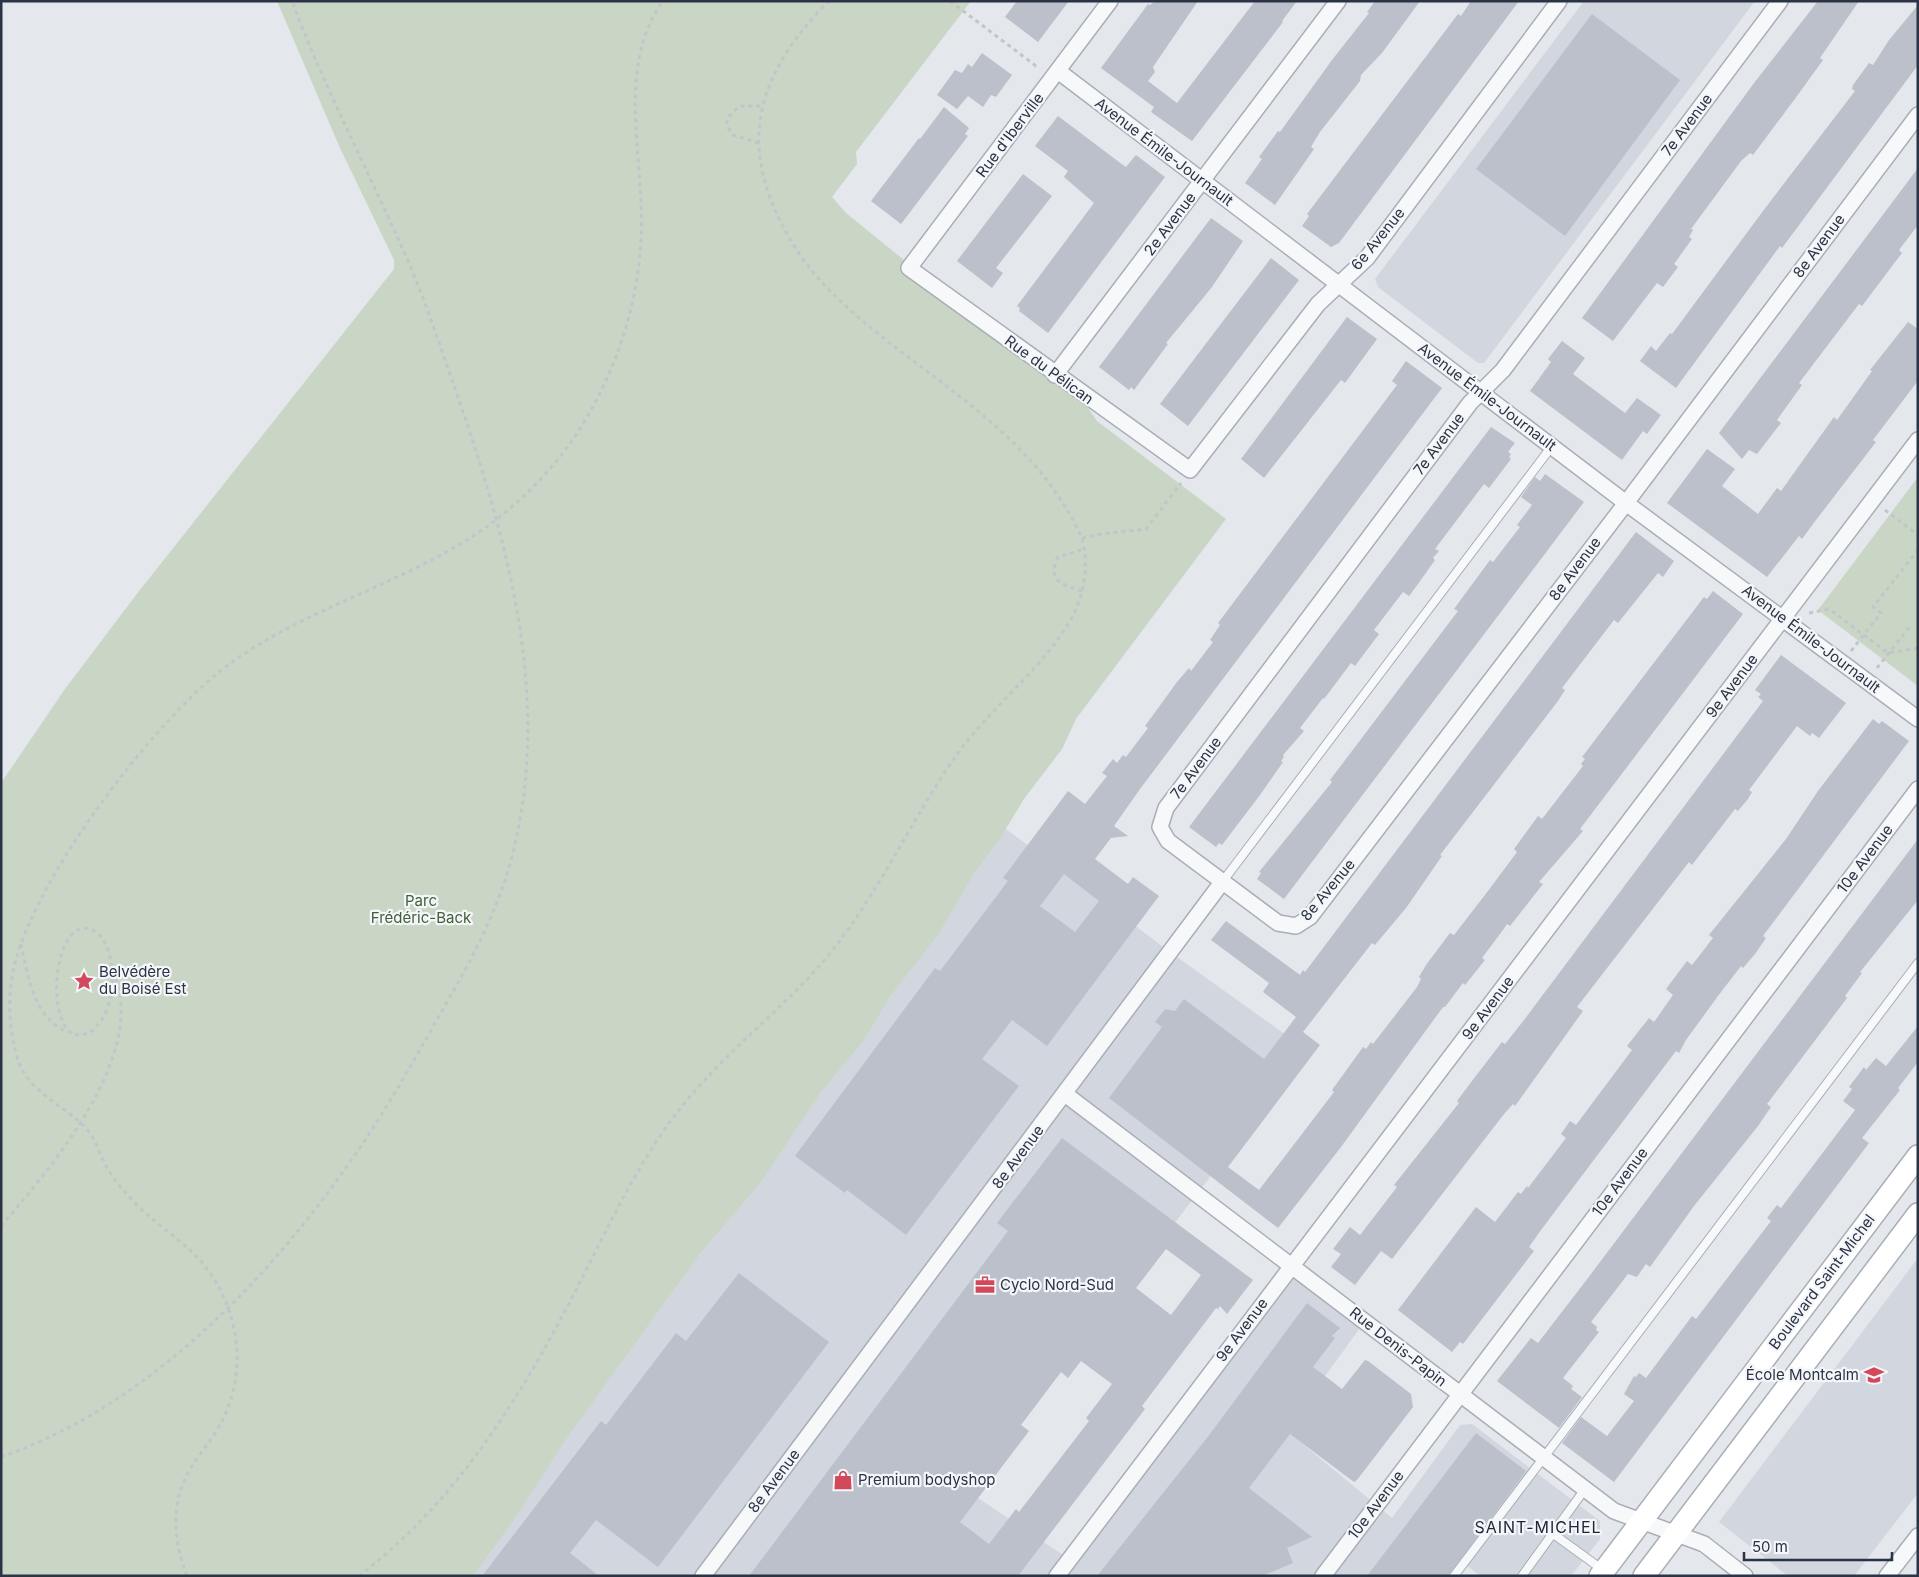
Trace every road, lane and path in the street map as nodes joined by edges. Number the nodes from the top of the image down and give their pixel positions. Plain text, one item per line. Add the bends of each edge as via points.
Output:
1 (292, 1) edge
2 (663, 1) edge
3 (830, 1) edge
4 (950, 1) edge
5 (1110, 1) edge
6 (1338, 1) edge
7 (1559, 1) edge
8 (1780, 1) edge
9 (1058, 71) junction
10 (763, 106) junction
11 (1918, 115) edge
12 (759, 142) junction
13 (1203, 181) junction
14 (909, 268) joint
15 (1339, 284) junction
16 (1055, 375) junction
17 (1481, 392) junction
18 (1918, 440) edge
19 (1552, 446) junction
20 (1190, 470) junction
21 (1872, 501) junction
22 (1626, 502) junction
23 (496, 520) junction
24 (1918, 534) edge
25 (1082, 538) junction
26 (1084, 549) junction
27 (1918, 550) edge
28 (1082, 591) junction
29 (1783, 618) junction
30 (1912, 624) dead end
31 (1864, 635) junction
32 (1918, 648) edge
33 (1888, 653) junction
34 (1843, 662) junction
35 (1918, 719) edge
36 (1918, 789) edge
37 (1223, 881) junction
38 (21, 943) junction
39 (1918, 963) edge
40 (113, 969) junction
41 (70, 1032) junction
42 (1065, 1094) junction
43 (80, 1122) junction
44 (1918, 1156) edge
45 (1918, 1214) edge
46 (1, 1226) edge
47 (1291, 1265) junction
48 (228, 1308) junction
49 (1459, 1395) junction
50 (1, 1457) edge
51 (1544, 1458) junction
52 (1585, 1489) junction
53 (1642, 1521) junction
54 (1552, 1532) junction
55 (1676, 1534) junction
56 (1918, 1536) edge
57 (1602, 1573) edge
58 (187, 1576) edge
59 (359, 1576) edge
60 (703, 1576) edge
61 (1057, 1576) edge
62 (1323, 1576) edge
63 (1454, 1576) edge
64 (1522, 1576) edge
65 (1644, 1576) edge
66 (1745, 1576) edge
67 (1888, 1576) edge

1 - 23 path via 323,80 418,284 464,414
2 - 23 path via 645,31 637,63 641,240 634,297 614,366 573,439 532,488
3 - 10 path via 791,44 774,74
4 - 9 path via 1036,66
5 - 9 street, Rue d'Iberville
6 - 13 street, 2e Avenue
7 - 15 street, 6e Avenue via 1367,258
8 - 17 street, 7e Avenue via 1503,370
9 - 13 street, Avenue Émile-Journault
9 - 14 street, Rue d'Iberville
10 - 12 path
10 - 12 path via 739,106 727,119 733,135
11 - 22 street, 8e Avenue
12 - 25 path via 762,172 771,203 819,279 836,297 967,403 1022,454 1056,491
13 - 15 street, Avenue Émile-Journault
13 - 16 street, 2e Avenue
14 - 16 street, Rue du Pélican
15 - 17 street, Avenue Émile-Journault
15 - 20 street, 6e Avenue via 1318,304
16 - 20 street, Rue du Pélican
17 - 19 street, Avenue Émile-Journault
17 - 37 street, 7e Avenue via 1166,808 1160,826 1168,841
18 - 21 street, 9e Avenue
19 - 22 street, Avenue Émile-Journault
19 - 37 lane
20 - 25 path via 1146,529
21 - 24 path
21 - 29 street, 9e Avenue
22 - 29 street, Avenue Émile-Journault
22 - 37 street, 8e Avenue via 1310,917 1296,926 1278,923
23 - 38 path via 443,553 276,635 232,662 202,687 157,735 93,816 43,896
23 - 48 path via 521,634 528,704 527,764 522,804 513,853 502,888 491,918 454,991 356,1154 293,1237
25 - 26 path
26 - 28 path via 1086,570
26 - 28 path via 1058,557 1054,572 1060,584
27 - 31 path via 1873,607 1881,613
28 - 59 path via 1060,636 953,760 864,908 827,956 780,1008 694,1091 654,1144 542,1355 487,1442 424,1520
29 - 31 path via 1829,609
29 - 34 street, Avenue Émile-Journault
29 - 47 street, 9e Avenue
30 - 33 path
31 - 33 path
31 - 34 path
32 - 33 path
34 - 35 street, Avenue Émile-Journault
36 - 49 street, 10e Avenue
37 - 42 street, 8e Avenue
38 - 41 path via 38,1004 54,1024
38 - 43 path via 10,997 12,1038 18,1060 32,1085
39 - 51 lane
40 - 41 path via 110,999 102,1021 88,1034 80,1036
40 - 41 path via 106,946 95,931 81,929 67,942 56,981 60,1014
40 - 43 path via 121,1008 117,1038 104,1079
42 - 47 street, Rue Denis-Papin
42 - 60 street, 8e Avenue
43 - 46 path
43 - 48 path via 94,1136 107,1168 127,1195 201,1259
44 - 53 main road, Boulevard Saint-Michel
45 - 55 main road
47 - 49 street, Rue Denis-Papin
47 - 61 street, 9e Avenue
48 - 50 path via 175,1356 116,1400 38,1442
48 - 58 path via 237,1348 234,1390 219,1428 186,1477 176,1510 179,1554
49 - 51 street, Rue Denis-Papin
49 - 62 street, 10e Avenue
51 - 52 street, Rue Denis-Papin
51 - 63 lane
52 - 53 street, Rue Denis-Papin via 1614,1510
52 - 54 lane
53 - 55 street, Rue Denis-Papin
53 - 57 main road, Boulevard Saint-Michel
54 - 57 lane
54 - 64 lane
55 - 65 main road
55 - 66 street, Rue Denis-Papin via 1704,1544
56 - 67 street

